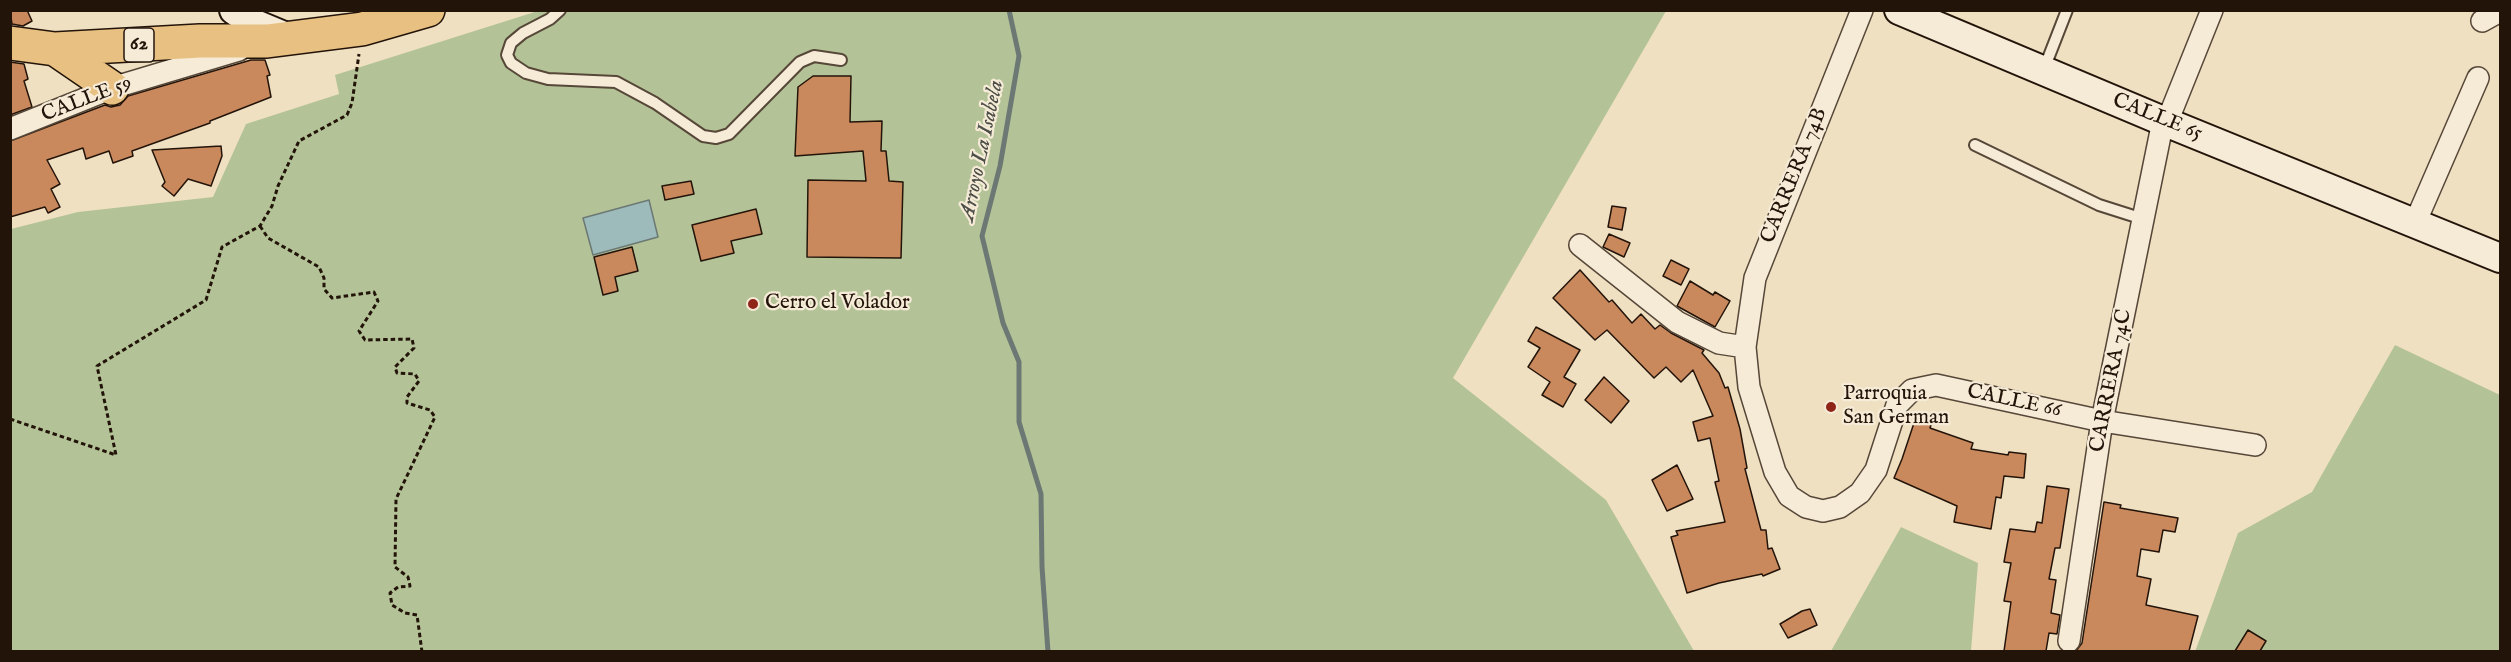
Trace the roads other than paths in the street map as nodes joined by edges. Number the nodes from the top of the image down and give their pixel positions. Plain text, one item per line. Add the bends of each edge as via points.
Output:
1 (234, 10) edge
2 (560, 10) edge
3 (1862, 10) edge
4 (1899, 10) edge
5 (2067, 10) edge
6 (2212, 10) edge
7 (413, 12) edge
8 (279, 40) junction
9 (10, 43) edge
10 (55, 49) junction
11 (841, 60) dead end
12 (2043, 71) junction
13 (2478, 78) dead end
14 (112, 87) junction
15 (2165, 122) junction
16 (10, 129) edge
17 (1975, 145) dead end
18 (2143, 219) junction
19 (2415, 223) junction
20 (1580, 244) dead end
21 (2500, 258) edge
22 (1745, 347) junction
23 (2102, 421) junction
24 (2255, 445) dead end
25 (1806, 507) joint
26 (2069, 641) dead end

1 - 8 main road
2 - 11 lane via 511,43 507,56 511,63 526,73 548,79 616,82 655,102 703,136 729,135 800,62 814,56
3 - 22 street, CARRERA 74B via 1755,278
4 - 12 main road, CALLE 65
5 - 12 lane
6 - 15 street, CARRERA 74C
7 - 8 highway, 62 via 362,29
8 - 10 highway, 62
8 - 14 street, CALLE 59
9 - 10 highway, 62
10 - 14 highway
12 - 15 main road, CALLE 65
13 - 19 street
14 - 16 street, CALLE 59
15 - 18 street, CARRERA 74C
15 - 19 main road, CALLE 65
17 - 18 lane via 2099,205
18 - 23 street, CARRERA 74C
19 - 21 main road, CALLE 65
20 - 22 street via 1677,322 1719,343
22 - 25 street, CARRERA 74B via 1749,387 1775,472 1789,496
23 - 24 street, CALLE 66
23 - 25 street, CALLE 66 via 1936,385 1911,390 1897,405 1876,470 1860,493 1840,507 1823,511
23 - 26 street, CARRERA 74C

